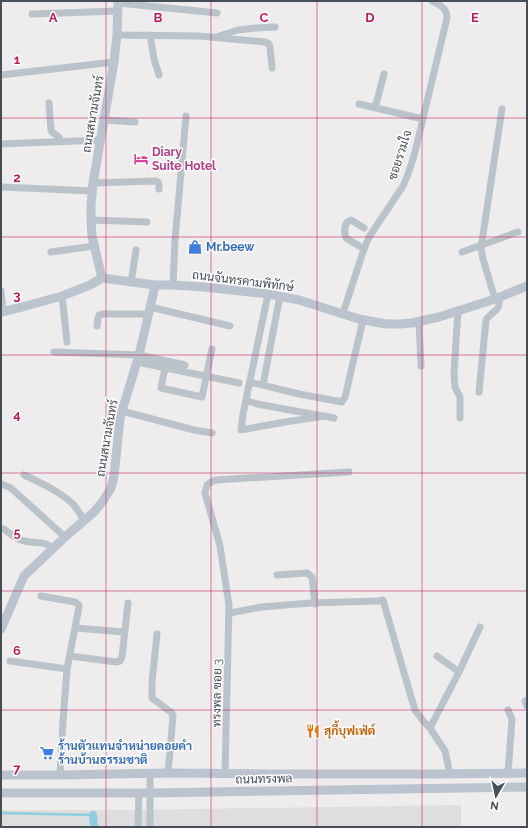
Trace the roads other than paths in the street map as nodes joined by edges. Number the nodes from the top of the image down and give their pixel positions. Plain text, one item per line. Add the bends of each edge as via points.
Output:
1 (435, 2) edge
2 (118, 5) edge
3 (217, 13) dead end
4 (32, 14) dead end
5 (275, 27) dead end
6 (117, 35) junction
7 (150, 35) junction
8 (214, 38) junction
9 (114, 62) junction
10 (272, 68) dead end
11 (384, 74) dead end
12 (1, 75) edge
13 (159, 75) dead end
14 (49, 103) dead end
15 (359, 104) dead end
16 (375, 108) junction
17 (502, 109) dead end
18 (186, 116) dead end
19 (423, 119) junction
20 (104, 120) junction
21 (135, 122) dead end
22 (100, 140) junction
23 (60, 142) junction
24 (1, 144) edge
25 (1, 187) edge
26 (93, 187) junction
27 (159, 189) dead end
28 (91, 220) junction
29 (148, 222) dead end
30 (364, 228) dead end
31 (518, 232) dead end
32 (482, 245) junction
33 (94, 246) junction
34 (364, 249) junction
35 (136, 250) dead end
36 (51, 252) dead end
37 (462, 252) dead end
38 (102, 278) junction
39 (131, 282) junction
40 (155, 285) junction
41 (173, 285) junction
42 (527, 286) edge
43 (1, 292) edge
44 (268, 294) junction
45 (62, 296) junction
46 (280, 296) junction
47 (497, 298) junction
48 (150, 310) junction
49 (458, 311) junction
50 (2, 312) edge
51 (343, 314) junction
52 (363, 320) junction
53 (419, 322) junction
54 (96, 326) dead end
55 (230, 326) dead end
56 (67, 342) dead end
57 (212, 349) dead end
58 (54, 352) dead end
59 (138, 358) junction
60 (185, 365) dead end
61 (421, 366) dead end
62 (165, 368) junction
63 (206, 376) junction
64 (250, 382) junction
65 (239, 383) dead end
66 (263, 385) junction
67 (478, 392) dead end
68 (246, 400) junction
69 (122, 411) junction
70 (325, 416) junction
71 (334, 418) dead end
72 (460, 418) dead end
73 (212, 433) dead end
74 (349, 472) dead end
75 (24, 475) dead end
76 (1, 484) edge
77 (84, 520) junction
78 (4, 529) dead end
79 (65, 537) junction
80 (53, 548) junction
81 (276, 575) dead end
82 (41, 596) dead end
83 (128, 603) dead end
84 (315, 604) junction
85 (230, 613) junction
86 (480, 627) dead end
87 (1, 628) edge
88 (76, 628) junction
89 (124, 632) junction
90 (157, 634) dead end
91 (70, 656) junction
92 (437, 656) dead end
93 (10, 661) dead end
94 (67, 669) junction
95 (459, 672) junction
96 (508, 710) dead end
97 (430, 728) junction
98 (168, 773) junction
99 (508, 773) junction
100 (527, 773) edge
101 (150, 774) junction
102 (226, 774) junction
103 (450, 774) junction
104 (1, 775) edge
105 (60, 775) junction
106 (527, 787) edge
107 (1, 793) edge
108 (139, 793) junction
109 (151, 793) junction
110 (138, 827) edge
111 (150, 827) edge

1 - 19 street, ซอยรวมใจ via 444,8 447,18
2 - 3 street
2 - 4 street
2 - 6 street, ถนนสนามจันทร์
5 - 8 street via 238,30
6 - 7 street
6 - 9 street, ถนนสนามจันทร์
7 - 8 street
7 - 13 street
8 - 10 street via 269,44
9 - 12 street
9 - 20 street, ถนนสนามจันทร์
11 - 16 street
14 - 23 street via 51,130 59,137
15 - 16 street
16 - 19 street
17 - 32 street
18 - 41 street
19 - 34 street, ซอยรวมใจ via 403,186 369,237
20 - 21 street
20 - 22 street, ถนนสนามจันทร์
22 - 23 street
22 - 26 street, ถนนสนามจันทร์
23 - 24 street
25 - 26 street
26 - 27 street via 158,182
26 - 28 street, ถนนสนามจันทร์
28 - 29 street
28 - 33 street, ถนนสนามจันทร์
30 - 34 street via 351,220 347,222 344,233 346,238
31 - 32 street
32 - 37 street
32 - 47 street via 483,258
33 - 36 street
33 - 38 street, ถนนสนามจันทร์
34 - 51 street, ซอยรวมใจ
35 - 39 street
38 - 39 street, ถนนจันทรคามพิทักษ์
38 - 45 street via 90,286
39 - 40 street, ถนนจันทรคามพิทักษ์
40 - 41 street, ถนนจันทรคามพิทักษ์
40 - 48 street, ถนนสนามจันทร์
41 - 44 street, ถนนจันทรคามพิทักษ์
42 - 47 street, ถนนจันทรคามพิทักษ์
43 - 50 street
44 - 46 street, ถนนจันทรคามพิทักษ์
44 - 64 street
45 - 50 street
45 - 56 street
46 - 51 street, ถนนจันทรคามพิทักษ์
46 - 66 street
47 - 49 street, ถนนจันทรคามพิทักษ์
47 - 67 street via 499,308 486,320
48 - 54 street via 102,314 99,315
48 - 55 street
48 - 59 street, ถนนสนามจันทร์
49 - 53 street, ถนนจันทรคามพิทักษ์
49 - 72 street via 454,373 455,387 460,397
51 - 52 street, ถนนจันทรคามพิทักษ์
52 - 53 street, ถนนจันทรคามพิทักษ์ via 386,324
52 - 66 street via 342,402
53 - 61 street
57 - 63 street
58 - 59 street
59 - 60 street
59 - 62 street
59 - 69 street, ถนนสนามจันทร์
62 - 63 street
62 - 63 street via 161,388 202,397
63 - 65 street
64 - 66 street
64 - 68 street
68 - 70 street
68 - 70 street via 241,430
69 - 73 street
69 - 77 street, ถนนสนามจันทร์ via 114,476 110,488 103,501
70 - 71 street
74 - 85 street, ทรงพล ซอย 3 via 216,480 207,486 206,496 220,546
75 - 77 street via 58,492 73,505
76 - 79 street via 12,489
77 - 79 street, ถนนสนามจันทร์
78 - 80 street via 18,539 48,544
79 - 80 street, ถนนสนามจันทร์
80 - 87 street, ถนนสนามจันทร์ via 24,576
81 - 84 street via 311,575
82 - 88 street via 79,605
83 - 89 street
84 - 85 street via 261,607
84 - 97 street via 383,600 415,710
85 - 102 street, ทรงพล ซอย 3
86 - 95 street
88 - 89 street
88 - 91 street
89 - 91 street via 122,657 118,662
90 - 98 street via 152,696 153,700 173,716
91 - 94 street
92 - 95 street
93 - 94 street
94 - 105 street
95 - 97 street
96 - 99 street via 512,719
97 - 103 street via 445,751
98 - 101 street, ถนนทรงพล
98 - 102 street, ถนนทรงพล
99 - 100 street, ถนนทรงพล
99 - 103 street, ถนนทรงพล
101 - 105 street, ถนนทรงพล
101 - 109 street
102 - 103 street, ถนนทรงพล
104 - 105 street, ถนนทรงพล
106 - 109 street, ถนนทรงพล
107 - 108 street, ถนนทรงพล
108 - 109 street, ถนนทรงพล
108 - 110 street
109 - 111 street

